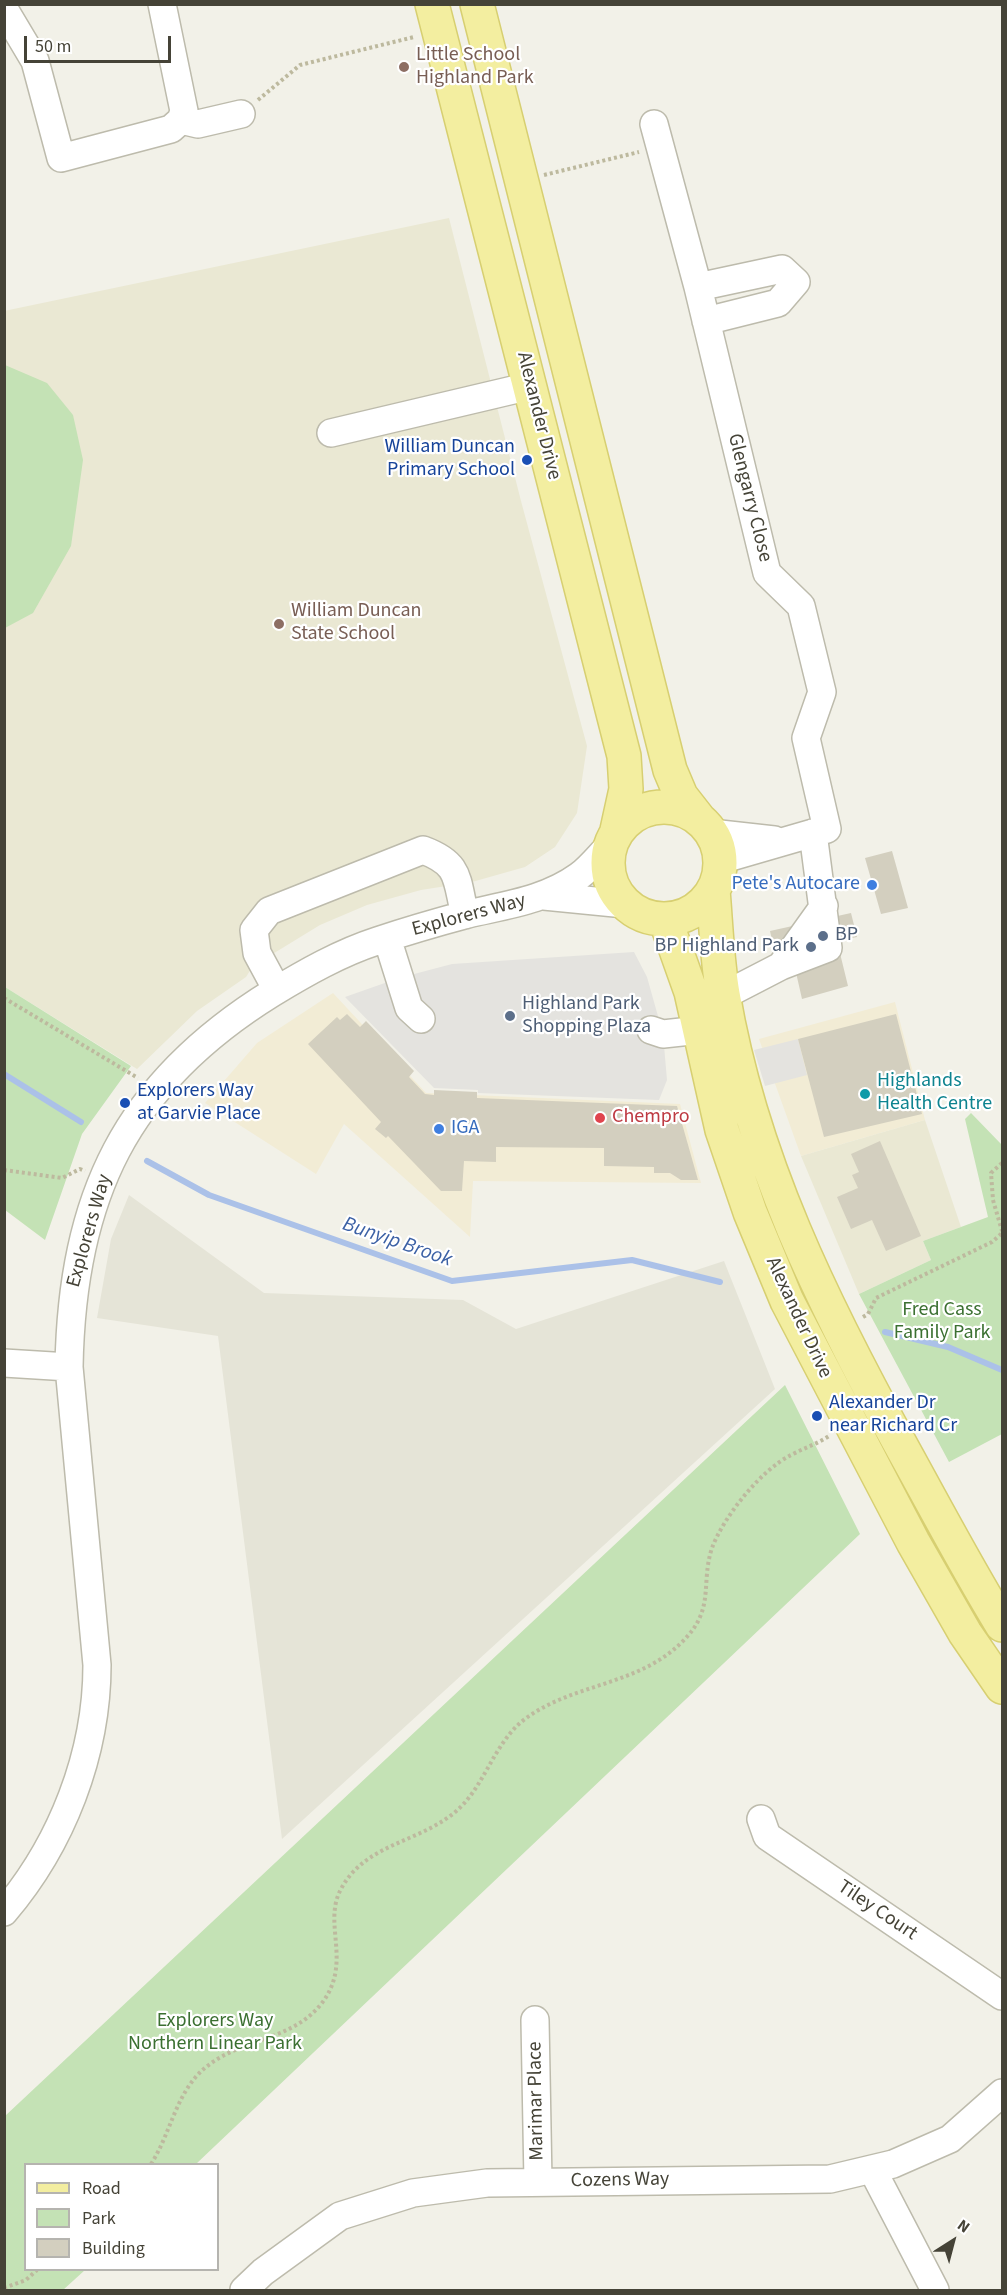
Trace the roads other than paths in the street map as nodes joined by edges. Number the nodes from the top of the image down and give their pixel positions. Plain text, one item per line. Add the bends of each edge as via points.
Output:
1 (162, 4) edge
2 (432, 4) edge
3 (477, 4) edge
4 (4, 9) edge
5 (504, 110) junction
6 (241, 114) road end
7 (181, 120) junction
8 (657, 136) road end
9 (484, 209) junction
10 (698, 287) junction
11 (706, 321) junction
12 (530, 386) junction
13 (330, 433) dead end
14 (813, 832) junction
15 (614, 837) junction
16 (711, 851) junction
17 (544, 896) junction
18 (625, 904) junction
19 (465, 915) junction
20 (665, 919) junction
21 (387, 938) junction
22 (277, 990) junction
23 (723, 996) junction
24 (421, 1019) dead end
25 (651, 1030) dead end
26 (700, 1030) junction
27 (4, 1363) edge
28 (69, 1367) junction
29 (1002, 1625) edge
30 (1002, 1687) edge
31 (761, 1819) dead end
32 (4, 1912) edge
33 (1002, 1996) edge
34 (535, 2020) dead end
35 (1002, 2093) edge
36 (872, 2169) junction
37 (538, 2182) junction
38 (244, 2290) edge
39 (935, 2290) edge

1 - 7 street via 184,111
2 - 9 main road, Alexander Drive
3 - 5 main road
4 - 7 street via 35,61 61,158 171,129
5 - 9 main road via 484,88 473,95 483,157
5 - 16 main road via 670,770
6 - 7 street via 198,124
8 - 10 street, Glengarry Close
9 - 12 main road, Alexander Drive
10 - 11 street, Glengarry Close
10 - 11 street via 782,269 796,282 778,303
11 - 14 street, Glengarry Close via 767,573 801,606 822,692 806,738 826,829
12 - 13 street
12 - 15 main road, Alexander Drive via 624,756 626,789
14 - 16 street via 784,841
14 - 23 street via 824,906 781,966
15 - 16 main road via 632,815 651,809 682,810
15 - 17 street, Explorers Way via 579,876
15 - 18 main road via 608,869
16 - 20 main road via 694,911
16 - 23 main road, Alexander Drive
17 - 18 street, Explorers Way
17 - 19 street, Explorers Way
18 - 20 main road via 640,914
19 - 21 street, Explorers Way
19 - 22 street via 454,868 443,858 423,850 269,911 254,930 257,953
20 - 26 main road, Alexander Drive via 680,954
21 - 22 street, Explorers Way via 331,960
21 - 24 street via 410,1008
22 - 28 street, Explorers Way via 211,1035 170,1073 129,1129 103,1177 76,1265 69,1318
23 - 29 main road, Alexander Drive via 748,1105 801,1252 878,1404
25 - 26 street via 663,1034
26 - 30 main road, Alexander Drive via 722,1130 750,1212 799,1329 930,1572
27 - 28 street
28 - 32 street, Explorers Way via 97,1665 95,1702 86,1749 66,1813 42,1860
31 - 33 street, Tiley Court via 767,1836
34 - 37 street, Marimar Place
35 - 36 street, Cozens Way via 950,2139
36 - 37 street, Cozens Way via 830,2179
36 - 39 street
37 - 38 street, Cozens Way via 487,2183 413,2193 340,2216

